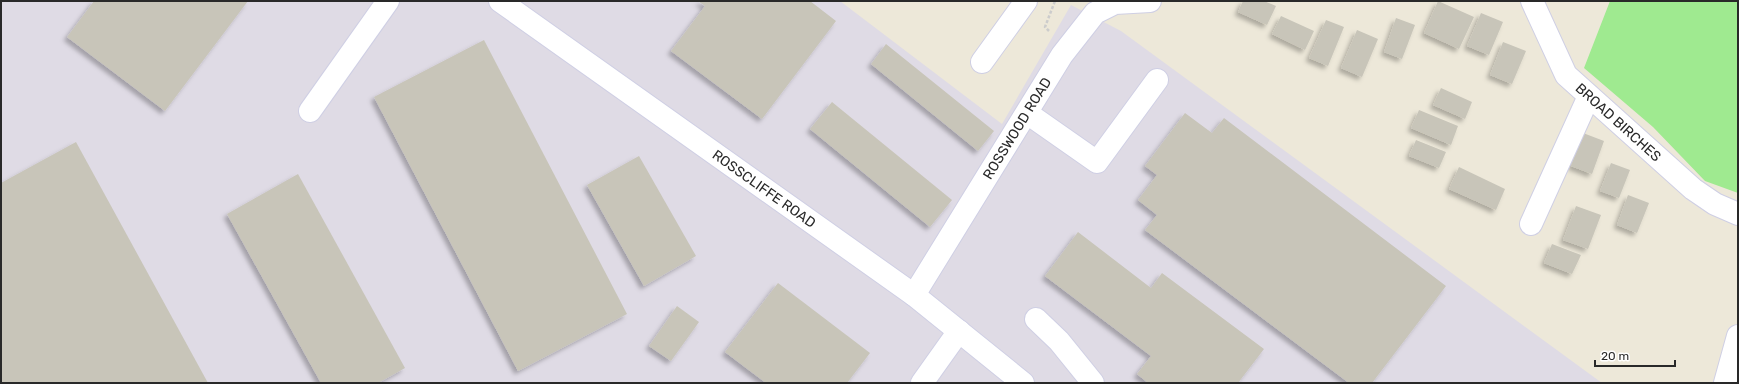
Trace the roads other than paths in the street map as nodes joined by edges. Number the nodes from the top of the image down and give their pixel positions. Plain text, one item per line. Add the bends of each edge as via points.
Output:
1 (388, 1) edge
2 (500, 1) edge
3 (1026, 1) edge
4 (1150, 1) edge
5 (1532, 1) edge
6 (982, 62) dead end
7 (1157, 80) dead end
8 (1589, 96) junction
9 (310, 111) dead end
10 (1027, 113) junction
11 (1738, 214) edge
12 (1531, 224) dead end
13 (914, 295) junction
14 (1036, 319) dead end
15 (959, 331) junction
16 (1738, 336) edge
17 (922, 383) edge
18 (1023, 383) edge
19 (1093, 383) edge
20 (1725, 383) edge

1 - 9 street
2 - 13 street, ROSSCLIFFE ROAD
3 - 6 street
4 - 10 street, ROSSWOOD ROAD via 1116,3 1095,13 1062,55
5 - 8 street, BROAD BIRCHES via 1566,75
7 - 10 street via 1097,162
8 - 11 street, BROAD BIRCHES via 1693,189 1715,204
8 - 12 street
10 - 13 street, ROSSWOOD ROAD
13 - 15 street, ROSSCLIFFE ROAD
14 - 19 street via 1059,340
15 - 17 street
15 - 18 street, ROSSCLIFFE ROAD
16 - 20 street

